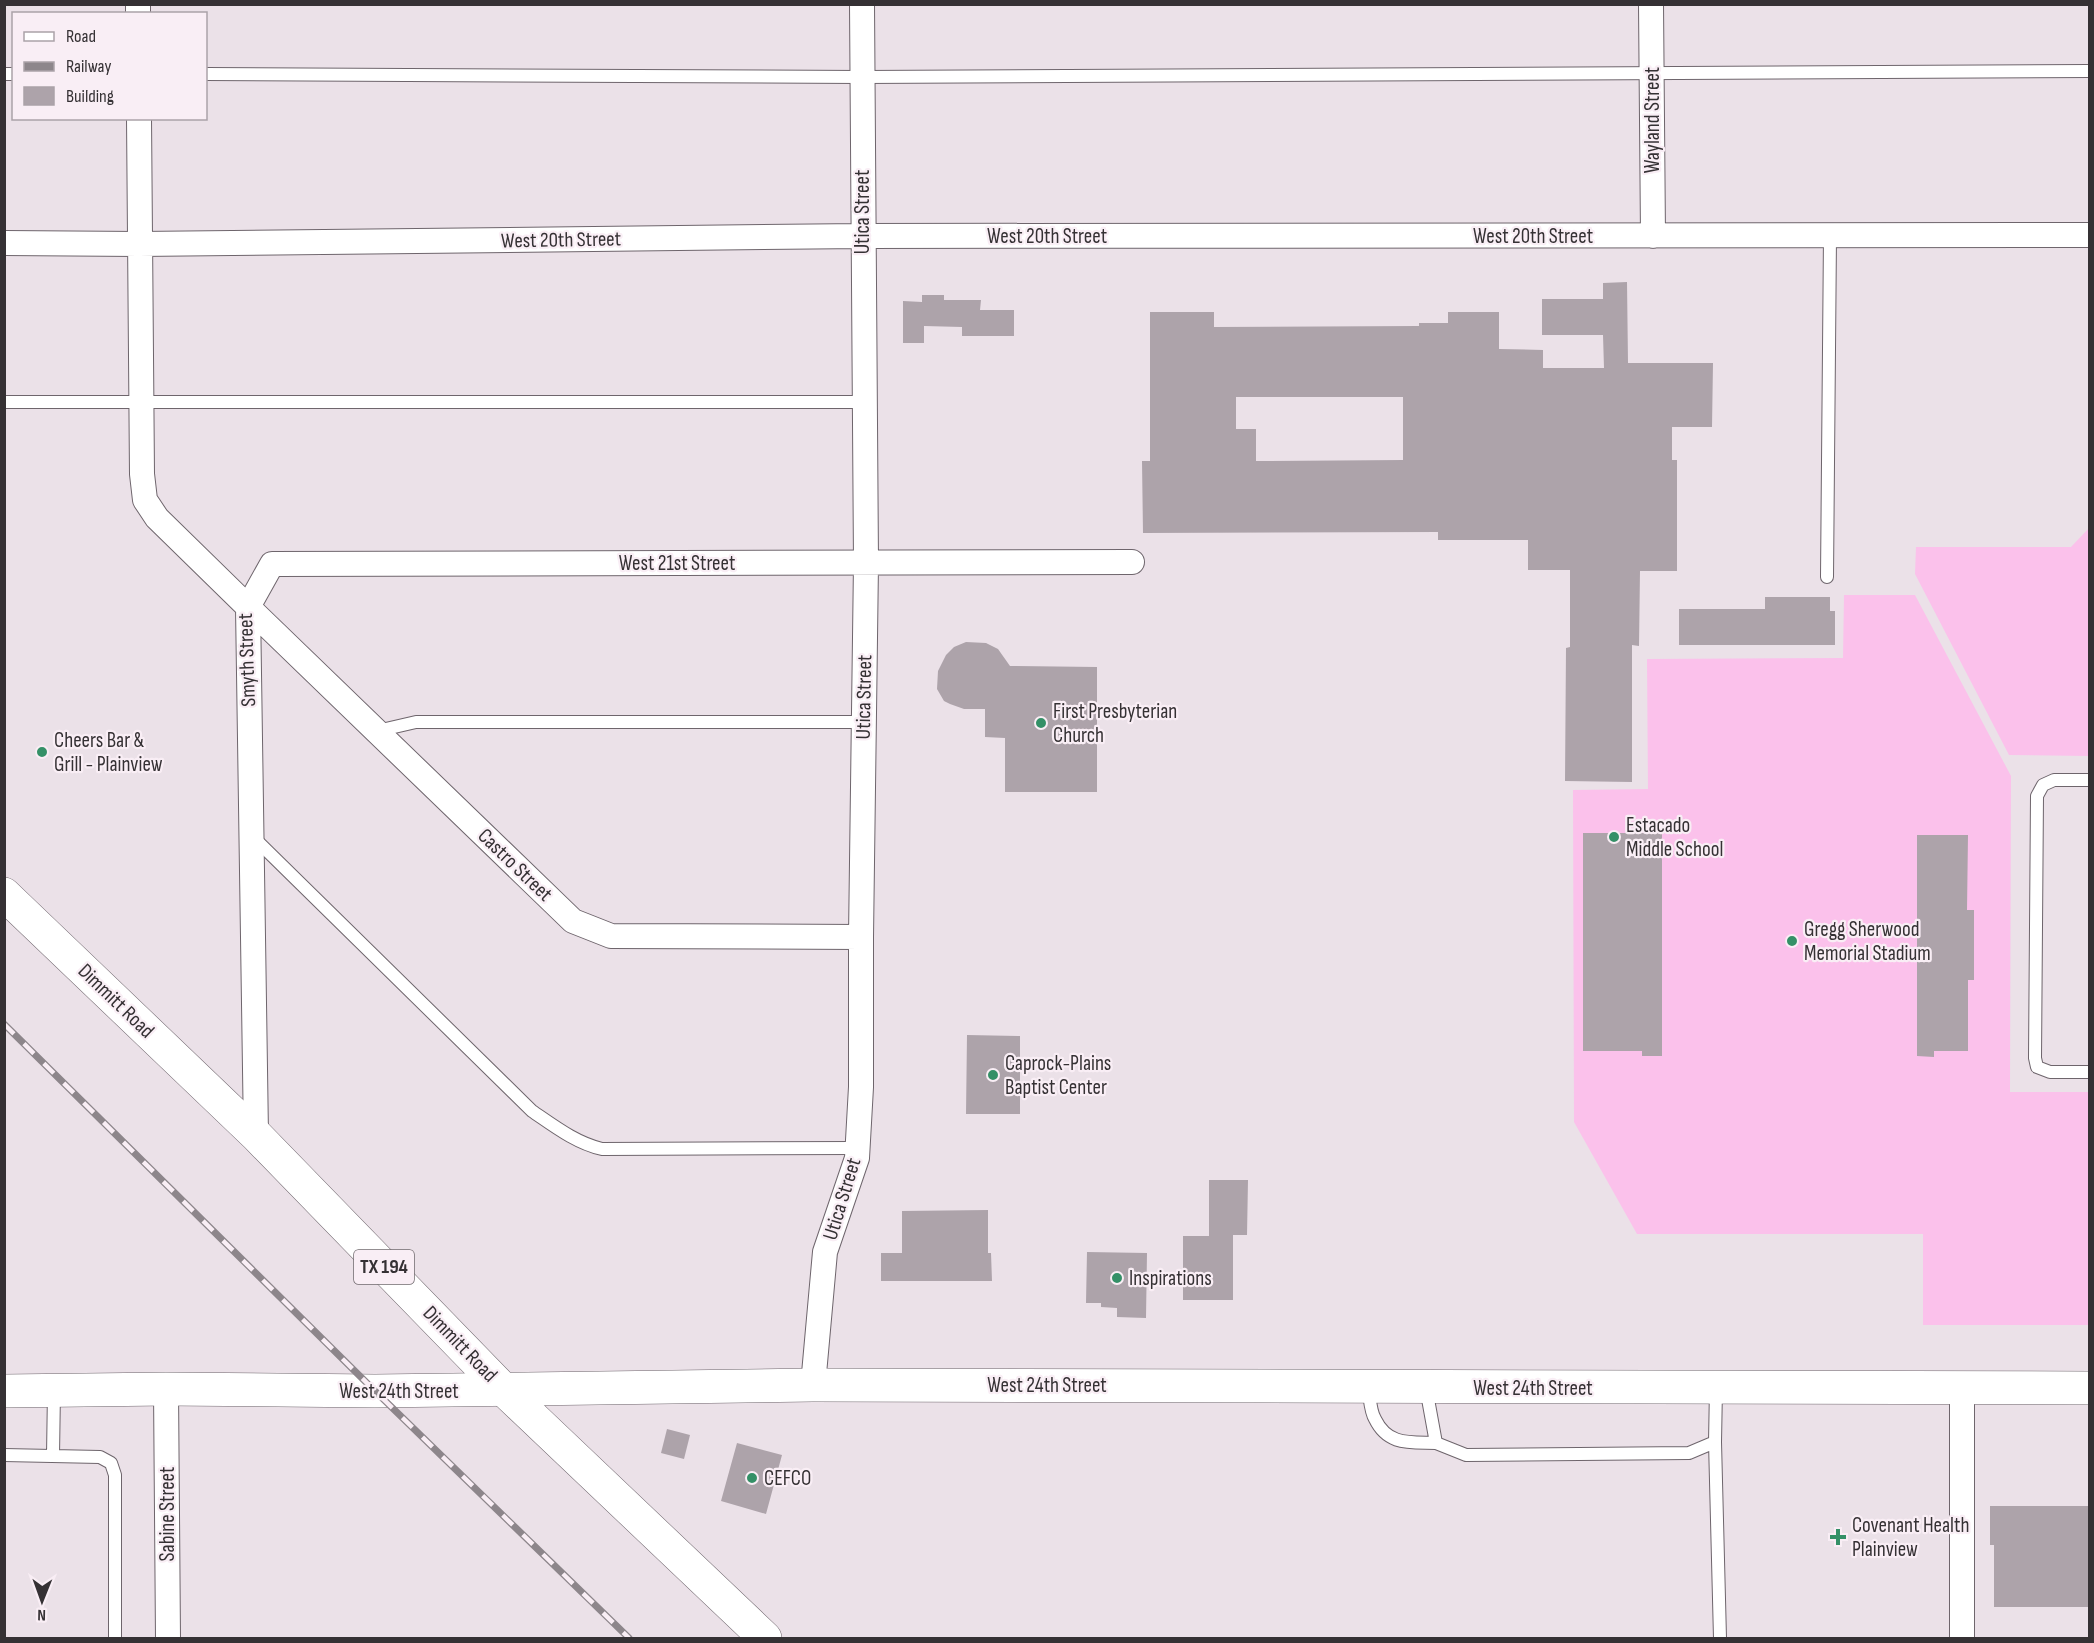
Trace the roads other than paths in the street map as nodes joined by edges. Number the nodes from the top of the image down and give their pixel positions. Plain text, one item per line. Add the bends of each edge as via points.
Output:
1 (862, 4) edge
2 (1651, 4) edge
3 (2090, 71) edge
4 (1652, 73) junction
5 (207, 75) edge
6 (862, 77) junction
7 (139, 120) edge
8 (2090, 235) edge
9 (862, 236) junction
10 (1653, 236) junction
11 (1830, 236) junction
12 (4, 243) edge
13 (139, 244) junction
14 (4, 402) edge
15 (141, 402) junction
16 (864, 402) junction
17 (1132, 562) dead end
18 (866, 563) junction
19 (1827, 578) dead end
20 (248, 607) junction
21 (863, 722) junction
22 (376, 731) junction
23 (2090, 780) edge
24 (251, 835) junction
25 (4, 894) edge
26 (861, 937) junction
27 (2090, 1072) edge
28 (256, 1135) junction
29 (857, 1148) junction
30 (813, 1384) junction
31 (1368, 1387) junction
32 (1425, 1387) junction
33 (1716, 1388) junction
34 (2090, 1388) edge
35 (166, 1389) junction
36 (1962, 1389) junction
37 (54, 1390) junction
38 (504, 1390) junction
39 (4, 1391) edge
40 (1715, 1442) junction
41 (1436, 1443) junction
42 (4, 1455) edge
43 (53, 1455) junction
44 (115, 1638) edge
45 (168, 1638) edge
46 (765, 1638) edge
47 (1720, 1638) edge
48 (1962, 1638) edge

1 - 6 street, Utica Street
2 - 4 street, Wayland Street
3 - 4 lane
4 - 6 lane
4 - 10 street, Wayland Street
5 - 6 lane
6 - 9 street, Utica Street
7 - 13 street, Smyth Street
8 - 11 street, West 20th Street
9 - 10 street, West 20th Street
9 - 13 street, West 20th Street
9 - 16 street, Utica Street
10 - 11 street, West 20th Street
11 - 19 lane
12 - 13 street, West 20th Street
13 - 15 street, Smyth Street
14 - 15 lane
15 - 16 lane
15 - 20 street, Smyth Street via 145,500 157,518
16 - 18 street, Utica Street
17 - 18 street, West 21st Street
18 - 20 street, West 21st Street via 272,564
18 - 21 street, Utica Street
20 - 22 street, Castro Street
20 - 24 street, Smyth Street
21 - 22 lane via 416,722
21 - 26 street, Utica Street
22 - 26 street, Castro Street via 573,921 611,936
23 - 27 lane via 2054,780 2043,785 2037,796 2035,1058 2037,1067 2050,1072
24 - 28 street, Smyth Street
24 - 29 lane via 532,1111 588,1146
25 - 28 main road, Dimmitt Road / TX 194
26 - 29 street, Utica Street
28 - 38 main road, Dimmitt Road / TX 194
29 - 30 street, Utica Street via 825,1252
30 - 31 main road, West 24th Street
30 - 38 main road, West 24th Street
31 - 32 main road, West 24th Street
31 - 41 lane via 1374,1419 1390,1438
32 - 33 main road, West 24th Street
32 - 41 lane
33 - 36 main road, West 24th Street
33 - 40 lane
34 - 36 main road, West 24th Street
35 - 37 main road, West 24th Street
35 - 38 main road, West 24th Street
35 - 45 street, Sabine Street
36 - 48 street
37 - 39 main road, West 24th Street
37 - 43 lane
38 - 46 main road, Dimmitt Road / TX 194
40 - 41 lane via 1689,1453 1466,1455
40 - 47 lane
42 - 43 lane
43 - 44 lane via 100,1457 114,1469

